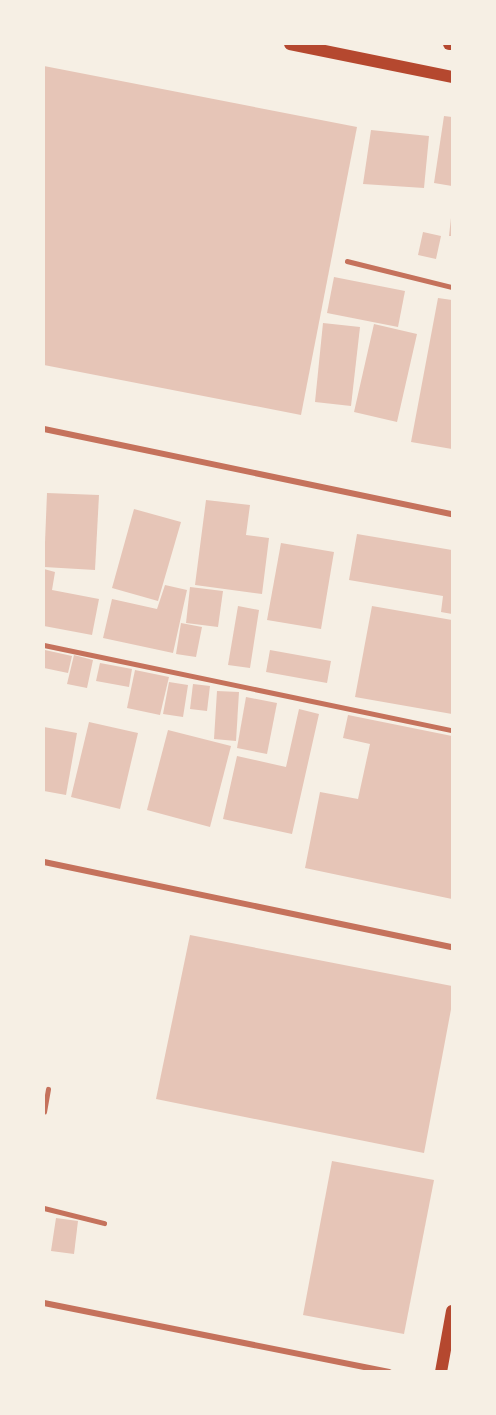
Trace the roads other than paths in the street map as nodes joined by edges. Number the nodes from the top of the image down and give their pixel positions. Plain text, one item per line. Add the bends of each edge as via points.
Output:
1 (290, 44) edge
2 (453, 77) edge
3 (347, 261) dead end
4 (453, 287) edge
5 (44, 429) edge
6 (453, 514) edge
7 (44, 645) edge
8 (453, 730) edge
9 (44, 862) edge
10 (453, 947) edge
11 (48, 1089) dead end
12 (44, 1112) edge
13 (44, 1208) edge
14 (104, 1223) dead end
15 (44, 1303) edge
16 (453, 1311) edge
17 (389, 1371) edge
18 (441, 1371) edge

1 - 2 main road
3 - 4 lane
5 - 6 street
7 - 8 lane
9 - 10 street
11 - 12 lane
13 - 14 lane
15 - 17 street
16 - 18 main road

